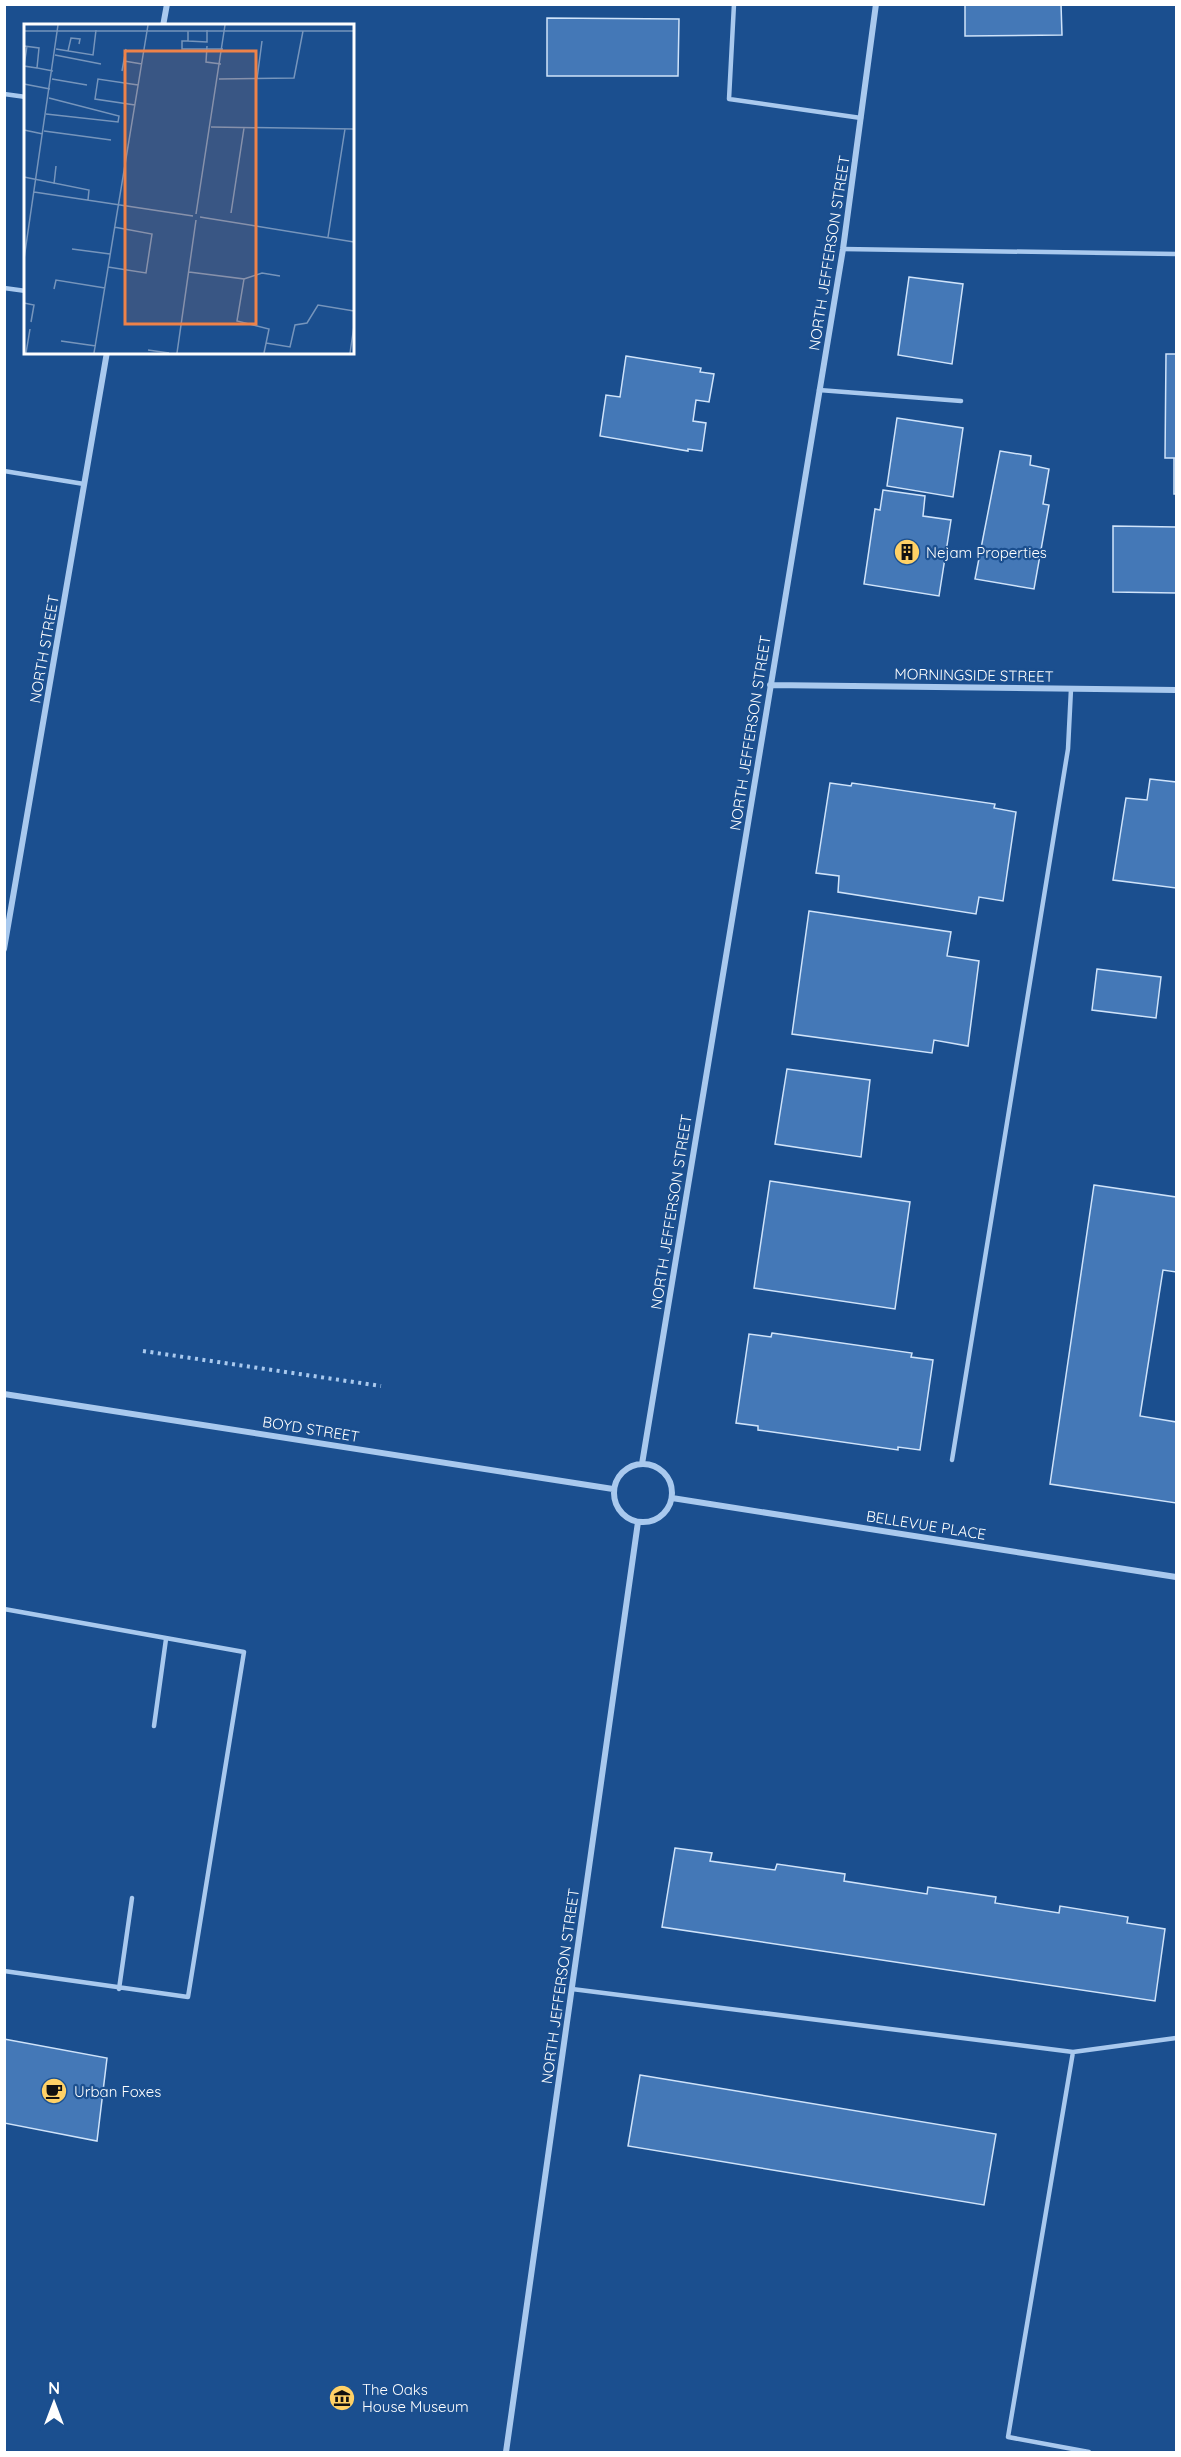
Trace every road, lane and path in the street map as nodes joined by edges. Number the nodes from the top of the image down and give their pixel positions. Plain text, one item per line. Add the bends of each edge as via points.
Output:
1 (167, 4) edge
2 (734, 4) edge
3 (876, 4) edge
4 (163, 24) edge
5 (4, 94) edge
6 (24, 97) edge
7 (861, 118) junction
8 (843, 249) junction
9 (1176, 254) edge
10 (4, 288) edge
11 (24, 291) edge
12 (107, 354) edge
13 (819, 390) junction
14 (961, 401) dead end
15 (4, 471) edge
16 (84, 484) junction
17 (770, 685) junction
18 (1071, 689) junction
19 (1176, 690) edge
20 (4, 949) edge
21 (143, 1351) dead end
22 (381, 1386) dead end
23 (4, 1394) edge
24 (952, 1460) dead end
25 (642, 1464) junction
26 (613, 1489) junction
27 (672, 1498) junction
28 (638, 1522) junction
29 (1176, 1577) edge
30 (4, 1609) edge
31 (166, 1639) junction
32 (154, 1726) dead end
33 (132, 1898) dead end
34 (4, 1971) edge
35 (119, 1989) junction
36 (572, 1989) junction
37 (1176, 2038) edge
38 (1073, 2052) junction
39 (506, 2452) edge
40 (1089, 2452) edge

1 - 4 street
2 - 7 lane via 729,99
3 - 7 street, NORTH JEFFERSON STREET
5 - 6 lane
7 - 8 street, NORTH JEFFERSON STREET
8 - 9 lane
8 - 13 street, NORTH JEFFERSON STREET
10 - 11 lane
12 - 16 street, NORTH STREET
13 - 14 lane
13 - 17 street, NORTH JEFFERSON STREET
15 - 16 lane
16 - 20 street, NORTH STREET
17 - 18 street, MORNINGSIDE STREET
17 - 25 street, NORTH JEFFERSON STREET
18 - 19 street, MORNINGSIDE STREET
18 - 24 lane via 1068,750
21 - 22 path
23 - 26 street, BOYD STREET
25 - 26 street via 623,1471
25 - 27 street via 661,1470 672,1487
26 - 28 street via 613,1498 622,1514
27 - 28 street via 664,1514
27 - 29 street, BELLEVUE PLACE
28 - 36 street, NORTH JEFFERSON STREET
30 - 31 lane
31 - 32 lane
31 - 35 lane via 244,1652 188,1997
33 - 35 lane
34 - 35 lane
36 - 38 lane
36 - 39 street, NORTH JEFFERSON STREET
37 - 38 lane
38 - 40 lane via 1008,2437

